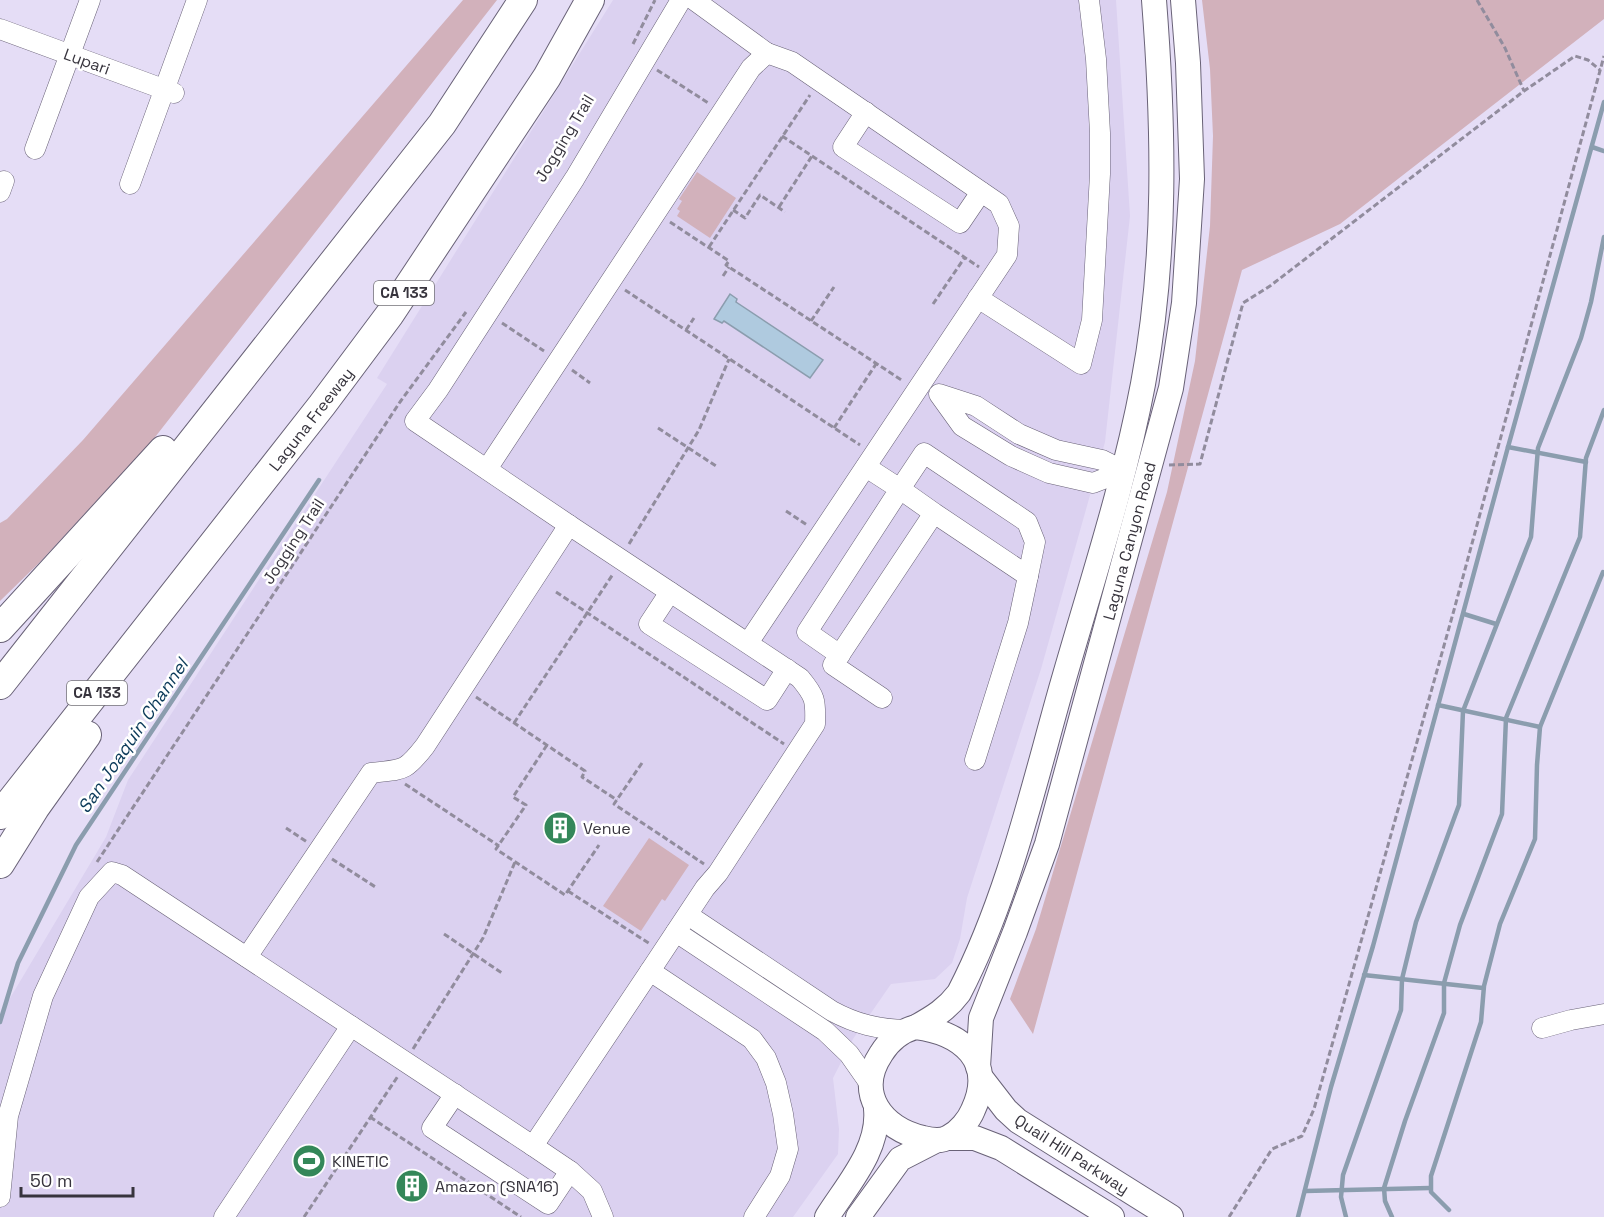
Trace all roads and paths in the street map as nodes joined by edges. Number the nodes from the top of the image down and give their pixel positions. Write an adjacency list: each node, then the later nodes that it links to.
1 (90, 0): 14 (street)
2 (197, 0): 19 (street)
3 (523, 0): 34 (highway)
4 (590, 0): 65 (highway, Laguna Freeway / CA 133)
5 (655, 0): 16 (path)
6 (681, 0): 16 (street)
7 (694, 0): 13 (street)
8 (1089, 0): 40 (street)
9 (1154, 0): 58 (main road, Laguna Canyon Road)
10 (1183, 0): 56 (main road, Laguna Canyon Road)
11 (1478, 0): 20 (path)
12 (0, 29): 14 (street, Lupari)
13 (766, 53): 18 (street); 21 (street)
14 (70, 55): 19 (street, Lupari); 24 (street)
15 (1604, 56): 17 (path)
16 (637, 57): 21 (path); 42 (street)
17 (1600, 70): 20 (path); 123 (path)
18 (819, 81): 22 (street); 23 (path)
19 (169, 91): 26 (street)
20 (1524, 91): 56 (path)
21 (723, 110): 31 (street)
22 (866, 112): 27 (street); 27 (street)
23 (782, 136): 25 (path); 29 (path)
24 (35, 149)
25 (813, 156): 28 (path); 33 (path)
26 (130, 184)
27 (981, 192): 37 (street)
28 (778, 207): 29 (path); 30 (path)
29 (733, 210): 32 (path)
30 (785, 212)
31 (656, 213): 32 (path); 38 (street)
32 (709, 247): 35 (path)
33 (964, 257): 37 (path); 41 (path)
34 (333, 261): 70 (highway); 74 (highway)
35 (729, 267): 36 (path); 44 (path)
36 (723, 276)
37 (993, 276): 40 (street)
38 (611, 281): 45 (path); 47 (street)
39 (834, 287): 44 (path)
40 (978, 298): 50 (street)
41 (933, 304)
42 (479, 309): 47 (path); 57 (street); 88 (path, Jogging Trail)
43 (694, 318): 45 (path)
44 (811, 321): 48 (path)
45 (686, 330): 46 (path)
46 (729, 359): 52 (path); 53 (path)
47 (559, 361): 49 (path); 57 (street)
48 (876, 364): 50 (path); 52 (path)
49 (590, 383)
50 (919, 386): 54 (street); 58 (street)
51 (658, 428): 53 (path)
52 (834, 428): 54 (path)
53 (687, 447): 55 (path); 64 (path)
54 (870, 460): 59 (street); 63 (street)
55 (716, 466)
56 (1149, 466): 58 (main road); 105 (main road, Laguna Canyon Road)
57 (487, 469): 62 (street)
58 (1124, 471): 102 (main road, Laguna Canyon Road)
59 (900, 489): 61 (street); 66 (street); 72 (street)
60 (786, 511): 63 (path)
61 (934, 513): 66 (street); 72 (street)
62 (569, 525): 64 (street); 75 (street)
63 (821, 534): 71 (street)
64 (621, 559): 68 (street); 69 (path)
65 (193, 570): 84 (highway, Laguna Freeway / CA 133); 89 (highway)
66 (1028, 576): 80 (street)
67 (556, 592): 69 (path)
68 (670, 592): 71 (street); 73 (street)
69 (587, 613): 77 (path); 79 (path)
70 (0, 628)
71 (748, 643): 73 (street)
72 (840, 655): 76 (street)
73 (787, 669): 79 (street)
74 (0, 685)
75 (462, 688): 77 (path); 82 (street)
76 (882, 698)
77 (514, 723): 78 (path)
78 (547, 745): 83 (path); 86 (path)
79 (797, 752): 90 (street)
80 (975, 760)
81 (642, 763): 83 (path)
82 (386, 771): 86 (path); 97 (street)
83 (616, 800): 90 (path)
84 (0, 815)
85 (599, 845): 91 (path)
86 (499, 846): 87 (path)
87 (515, 862): 91 (path); 95 (path)
88 (96, 863)
89 (0, 864)
90 (718, 873): 92 (street)
91 (568, 891): 96 (path)
92 (688, 915): 93 (street); 102 (street)
93 (676, 933): 96 (street); 106 (street)
94 (444, 934): 95 (path)
95 (473, 953): 99 (path); 104 (path)
96 (663, 953): 98 (street)
97 (247, 957): 101 (street); 113 (street)
98 (650, 971): 111 (street); 118 (street)
99 (502, 973)
100 (1604, 1014): 103 (street)
101 (351, 1026): 104 (street); 114 (street)
102 (910, 1028): 105 (main road); 106 (main road)
103 (1542, 1028)
104 (406, 1063): 107 (street); 109 (path)
105 (980, 1073): 110 (main road); 122 (main road, Quail Hill Parkway)
106 (870, 1084): 108 (main road)
107 (455, 1094): 111 (street); 112 (street)
108 (876, 1109): 110 (main road); 119 (main road)
109 (370, 1117): 115 (path); 116 (path)
110 (942, 1139): 120 (main road); 121 (main road, Quail Hill Parkway)
111 (533, 1146): 112 (street)
112 (570, 1172): 117 (street)
113 (0, 1197)
114 (224, 1217)
115 (304, 1217)
116 (520, 1217)
117 (603, 1217)
118 (754, 1217)
119 (827, 1217)
120 (858, 1217)
121 (1112, 1217)
122 (1172, 1217)
123 (1229, 1217)

